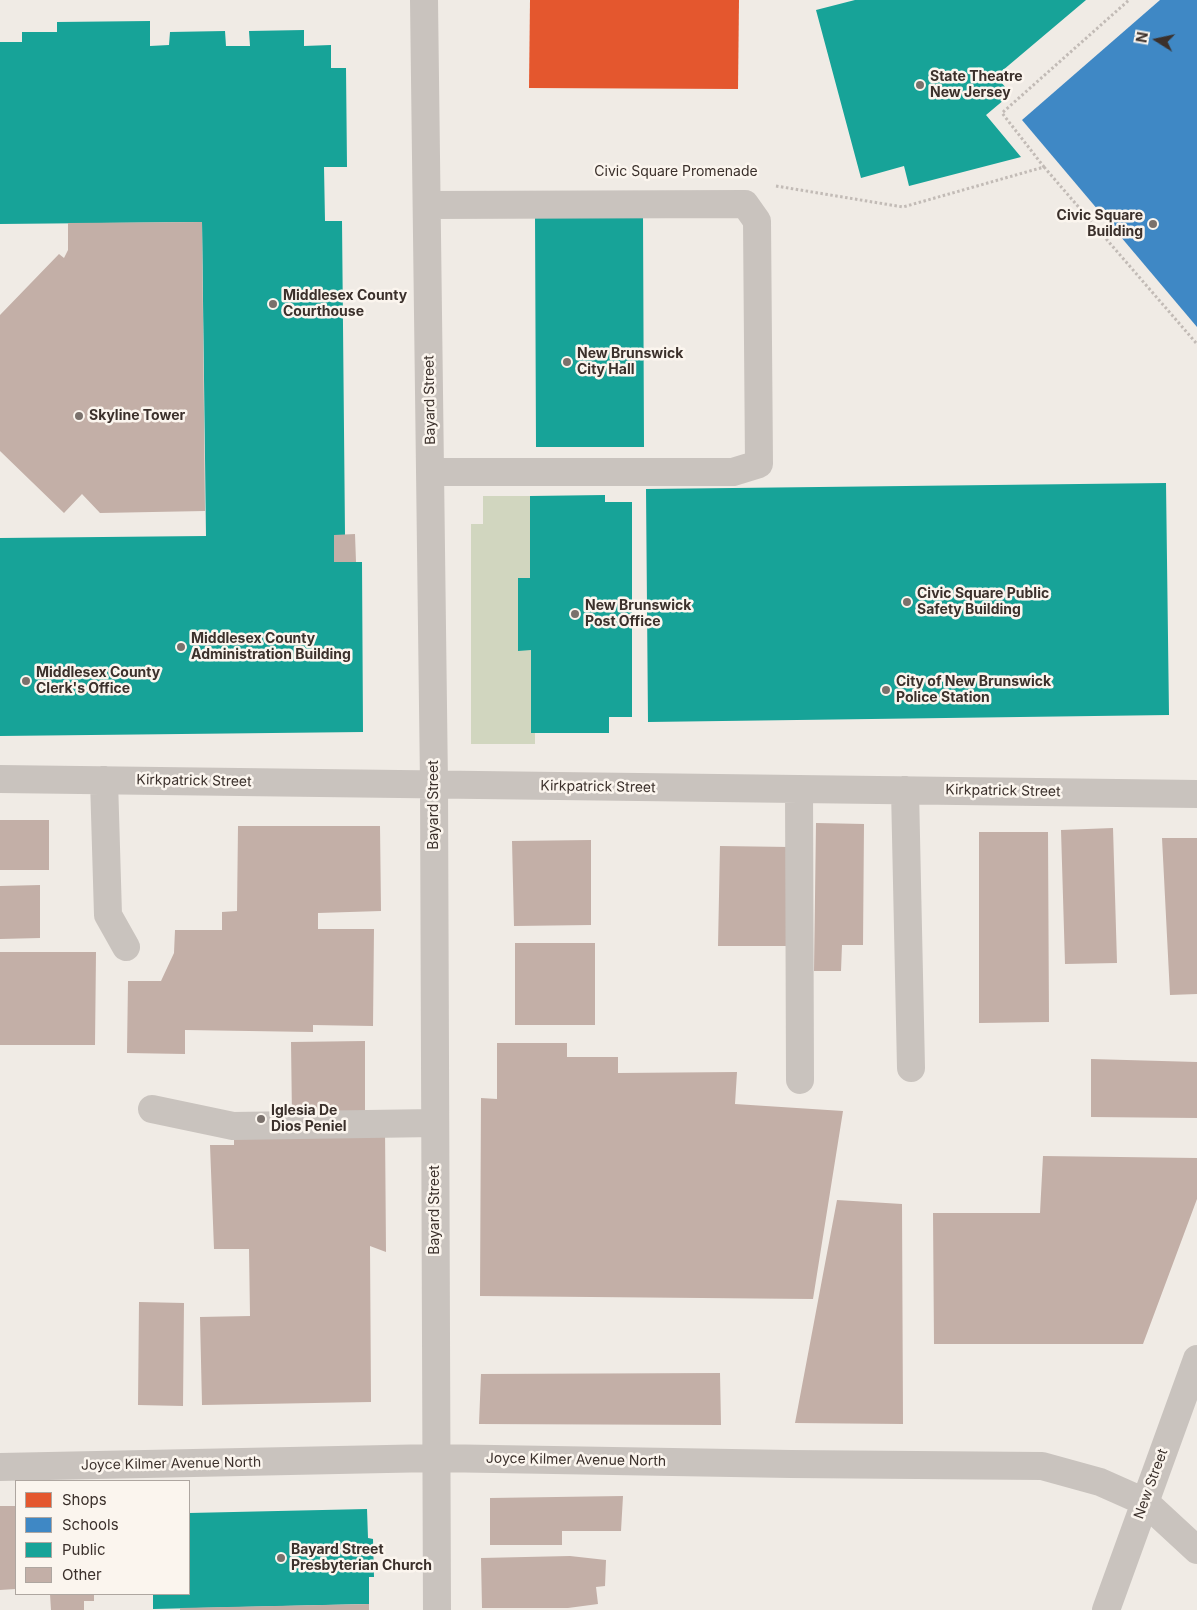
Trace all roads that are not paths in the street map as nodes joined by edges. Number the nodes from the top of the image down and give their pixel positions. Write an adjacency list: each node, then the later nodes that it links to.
1 (424, 0): 2 (street, Bayard Street)
2 (428, 205): 3 (street, Bayard Street); 3 (street)
3 (431, 472): 6 (street, Bayard Street)
4 (0, 778): 5 (street, Kirkpatrick Street)
5 (104, 780): 6 (street, Kirkpatrick Street); 10 (street)
6 (434, 784): 7 (street, Kirkpatrick Street); 14 (street, Bayard Street)
7 (799, 789): 8 (street, Kirkpatrick Street); 12 (street)
8 (905, 790): 9 (street, Kirkpatrick Street); 11 (street)
9 (1197, 794)
10 (126, 946)
11 (911, 1068)
12 (800, 1080)
13 (152, 1109): 14 (street)
14 (435, 1122): 16 (street, Bayard Street)
15 (1197, 1359): 18 (street, New Street)
16 (436, 1458): 17 (street, Joyce Kilmer Avenue North); 18 (street, Joyce Kilmer Avenue North); 20 (street, Bayard Street)
17 (0, 1468)
18 (1145, 1502): 19 (street, Joyce Kilmer Avenue North); 21 (street, New Street)
19 (1197, 1550)
20 (437, 1610)
21 (1106, 1610)

